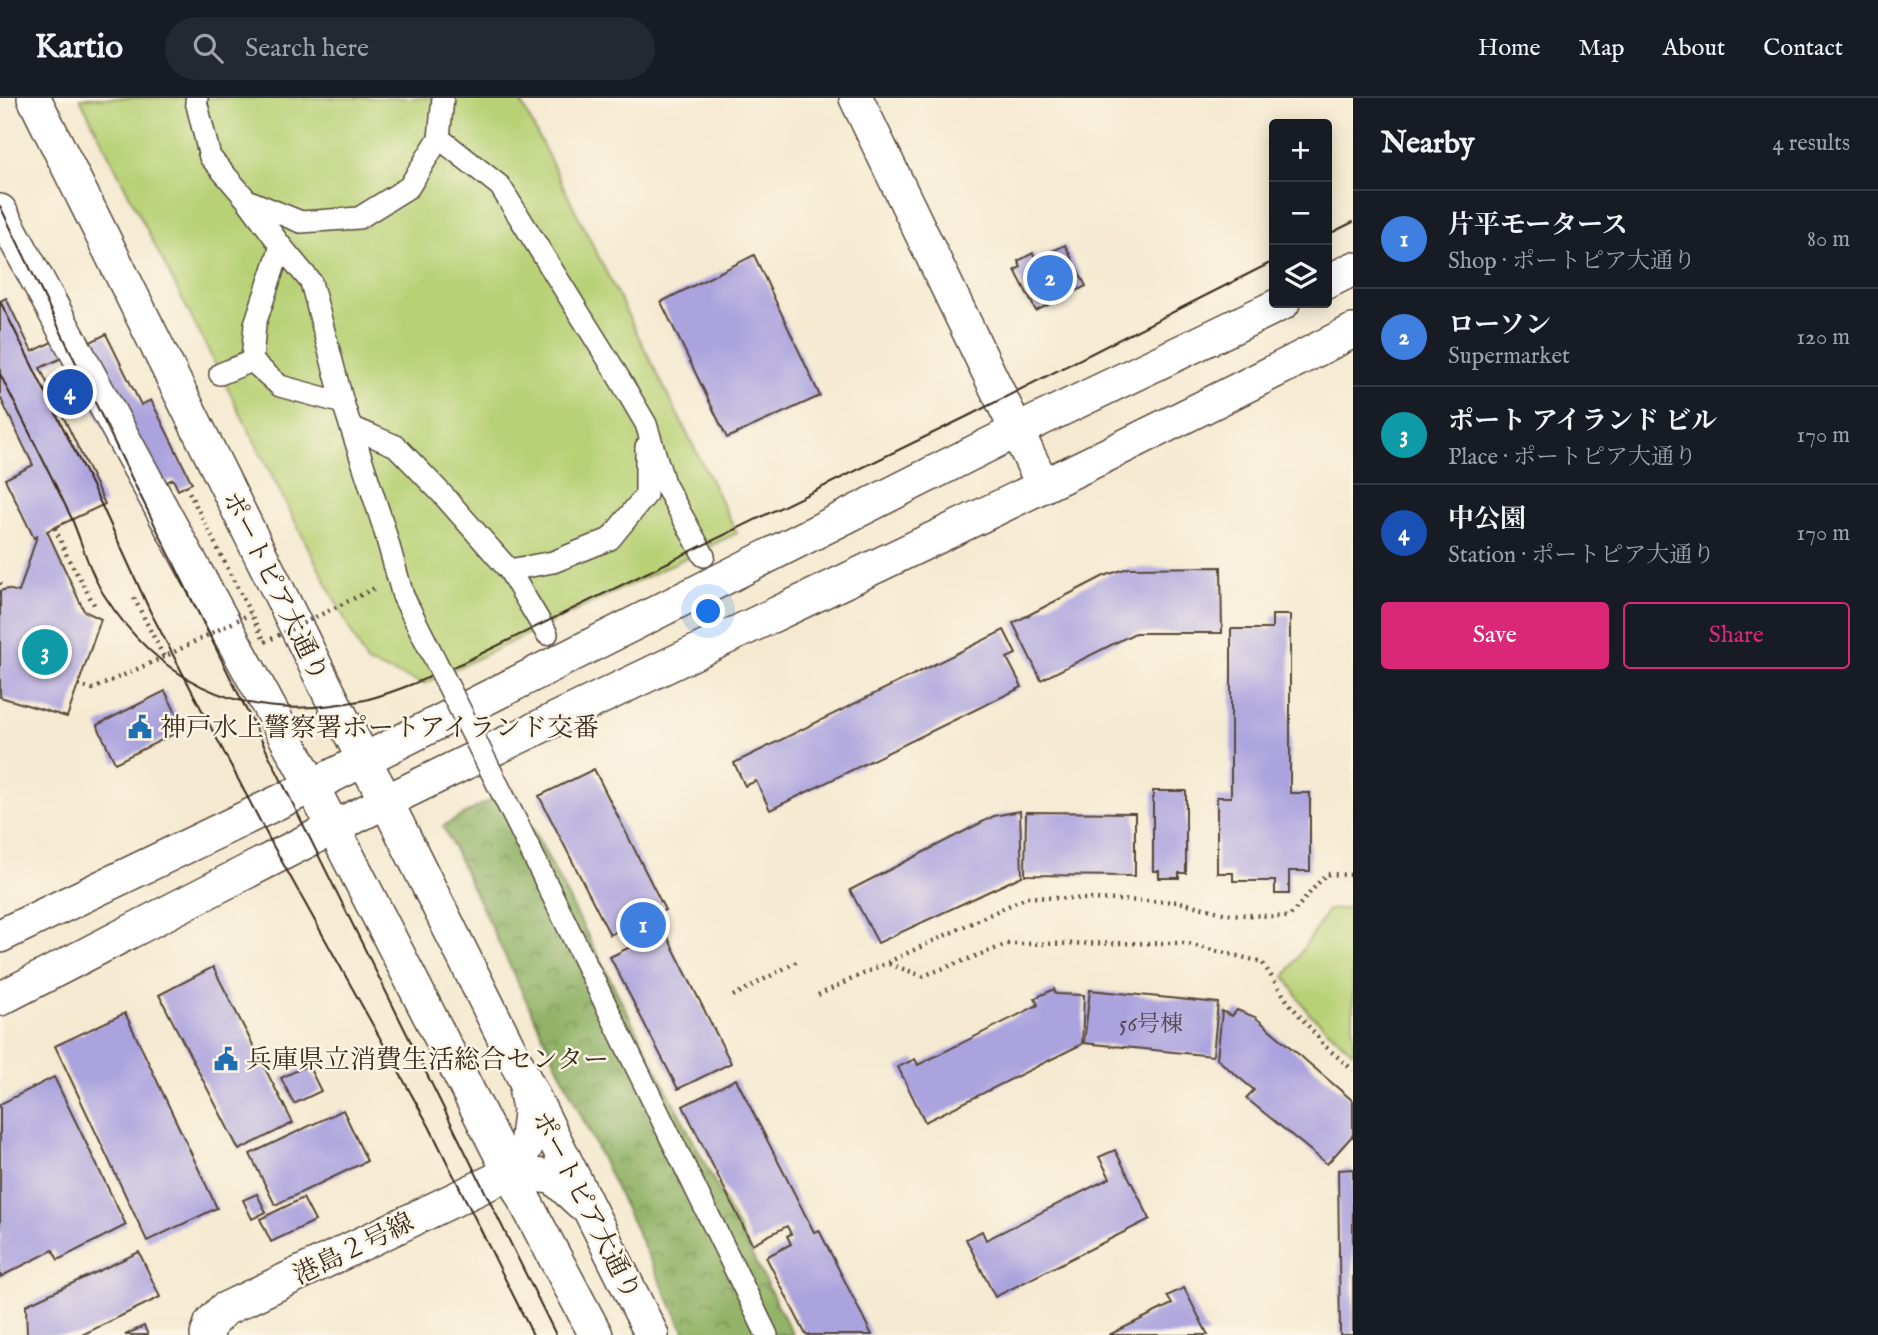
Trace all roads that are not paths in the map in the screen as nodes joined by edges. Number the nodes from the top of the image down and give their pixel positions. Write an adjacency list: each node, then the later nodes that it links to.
1 (34, 98): 23 (street, ポートピア大通り)
2 (443, 98): 5 (street)
3 (856, 98): 18 (street)
4 (196, 99): 6 (street)
5 (439, 138): 6 (street); 16 (street)
6 (247, 200): 8 (street)
7 (0, 211): 24 (street, ポートピア大通り)
8 (281, 246): 13 (street); 15 (street)
9 (1353, 269): 10 (street)
10 (1332, 280)
11 (1273, 308): 18 (street)
12 (1353, 331): 19 (street)
13 (252, 362): 14 (street); 15 (street)
14 (220, 374)
15 (343, 403): 17 (street)
16 (646, 424): 20 (street); 21 (street)
17 (351, 427): 21 (street); 35 (street, bridge)
18 (1016, 431): 19 (street); 23 (street)
19 (1043, 485): 25 (street)
20 (704, 556)
21 (509, 570): 22 (street)
22 (547, 634)
23 (363, 760): 24 (street); 25 (street, ポートピア大通り)
24 (312, 786): 26 (street, ポートピア大通り); 27 (street)
25 (386, 802): 26 (street); 29 (street, ポートピア大通り)
26 (334, 829): 28 (street); 30 (street, ポートピア大通り)
27 (0, 936)
28 (0, 999)
29 (521, 1074): 30 (street); 31 (street, ポートピア大通り)
30 (510, 1172): 31 (street); 32 (street, 港島２号線); 33 (street, ポートピア大通り)
31 (589, 1210): 34 (street, ポートピア大通り)
32 (207, 1335)
33 (596, 1335)
34 (652, 1335)
35 (767, 1335)

